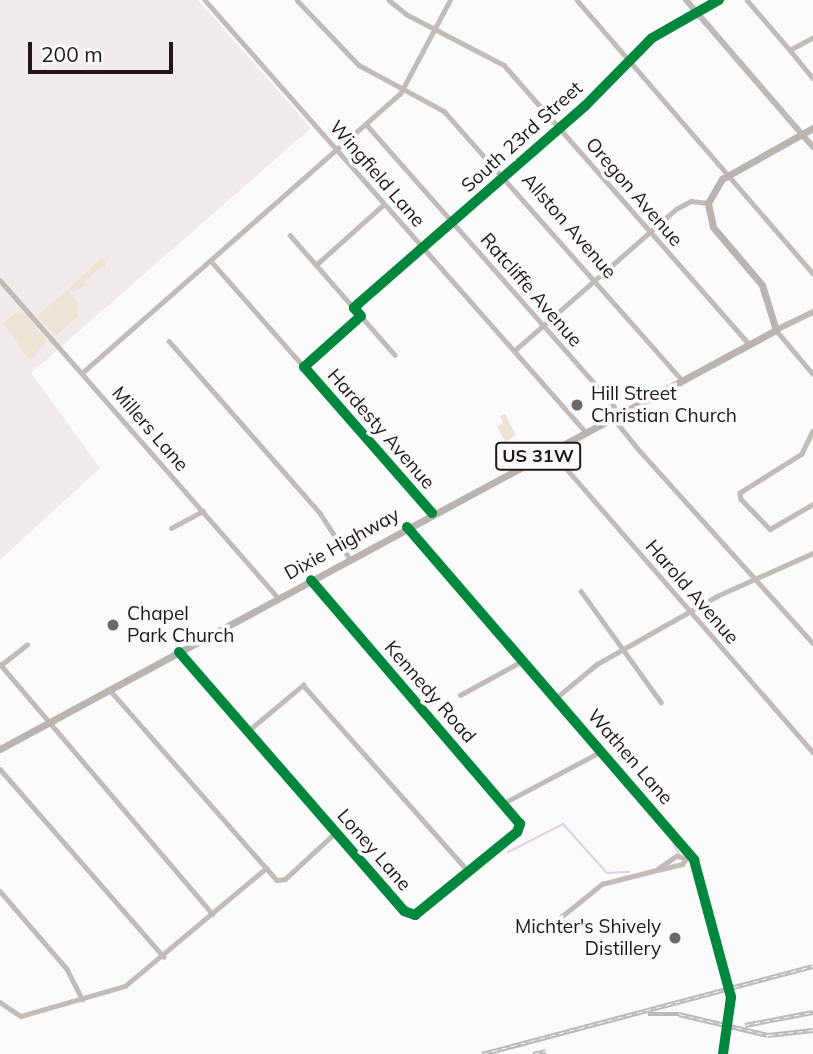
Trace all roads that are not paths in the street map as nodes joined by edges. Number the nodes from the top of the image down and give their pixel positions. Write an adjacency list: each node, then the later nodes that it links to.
1 (205, 0): 21 (street, Wingfield Lane)
2 (297, 0): 15 (street, Allston Avenue)
3 (389, 0): 10 (street, Oregon Avenue)
4 (450, 0): 10 (street)
5 (577, 0): 13 (street)
6 (685, 0): 9 (main road)
7 (719, 0): 9 (street, South 23rd Street)
8 (747, 0): 12 (street)
9 (696, 12): 13 (street, South 23rd Street); 19 (main road)
10 (433, 28): 15 (street); 17 (street, Oregon Avenue)
11 (813, 38): 12 (street)
12 (790, 50): 14 (street)
13 (630, 60): 17 (street, South 23rd Street); 22 (street)
14 (813, 78)
15 (403, 90): 16 (street); 23 (street, Allston Avenue)
16 (366, 124): 21 (street); 26 (street, Ratcliffe Avenue)
17 (560, 128): 23 (street, South 23rd Street); 27 (street, Oregon Avenue)
18 (813, 128): 19 (main road)
19 (801, 134): 20 (main road); 22 (main road)
20 (813, 147)
21 (337, 150): 25 (street, Wingfield Lane); 30 (street)
22 (729, 175): 24 (main road); 32 (street)
23 (503, 178): 26 (street, South 23rd Street); 34 (street, Allston Avenue)
24 (708, 203): 27 (street); 39 (main road)
25 (384, 204): 29 (street, Wingfield Lane); 31 (street)
26 (453, 222): 29 (street, South 23rd Street); 38 (street, Ratcliffe Avenue)
27 (651, 231): 34 (street); 41 (street, Oregon Avenue)
28 (290, 235): 31 (street)
29 (423, 247): 35 (street, South 23rd Street); 42 (street, Wingfield Lane)
30 (211, 261): 44 (street, Hardesty Avenue); 45 (street)
31 (316, 265): 35 (street)
32 (813, 273)
33 (0, 280): 45 (street, Millers Lane)
34 (594, 281): 38 (street); 47 (street, Allston Avenue)
35 (354, 308): 37 (street)
36 (813, 312): 39 (main road, Dixie Highway)
37 (361, 316): 43 (street); 44 (street)
38 (543, 326): 42 (street); 48 (street, Ratcliffe Avenue)
39 (776, 330): 41 (main road, Dixie Highway / US 31W); 46 (street)
40 (169, 341): 58 (street)
41 (748, 343): 47 (main road, Dixie Highway / US 31W)
42 (514, 351): 49 (street, Wingfield Lane)
43 (395, 355)
44 (304, 367): 54 (street, Hardesty Avenue)
45 (82, 373): 53 (street, Millers Lane)
46 (813, 374)
47 (680, 378): 48 (main road, Dixie Highway / US 31W)
48 (615, 414): 49 (main road, Dixie Highway / US 31W); 60 (street, Ratcliffe Avenue)
49 (584, 430): 51 (main road, Dixie Highway / US 31W)
50 (813, 431): 52 (street)
51 (550, 449): 54 (main road, Dixie Highway / US 31W); 63 (street, Harold Avenue)
52 (813, 504)
53 (203, 511): 56 (street); 62 (street, Millers Lane)
54 (432, 513): 55 (main road, Dixie Highway / US 31W)
55 (407, 527): 58 (main road, Dixie Highway / US 31W); 68 (street, Wathen Lane)
56 (171, 528)
57 (813, 553): 60 (street)
58 (350, 559): 59 (main road, Dixie Highway / US 31W)
59 (310, 580): 62 (main road, Dixie Highway / US 31W); 80 (street, Kennedy Road)
60 (754, 581): 63 (street); 64 (street, Ratcliffe Avenue)
61 (581, 591): 66 (street)
62 (278, 598): 67 (main road, Dixie Highway / US 31W)
63 (691, 612): 66 (street); 78 (street, Harold Avenue)
64 (813, 643)
65 (27, 645): 69 (street)
66 (622, 649): 72 (street); 73 (street)
67 (179, 652): 70 (main road, Dixie Highway / US 31W); 75 (street, Loney Lane)
68 (522, 661): 71 (street); 72 (street, Wathen Lane)
69 (0, 665): 74 (street)
70 (109, 690): 74 (main road, Dixie Highway / US 31W); 85 (street)
71 (460, 695)
72 (556, 698): 77 (street, Wathen Lane)
73 (661, 702)
74 (48, 722): 76 (main road, Dixie Highway / US 31W); 89 (street)
75 (248, 731): 82 (street, Loney Lane); 86 (street)
76 (0, 749)
77 (602, 751): 80 (street); 83 (street, Wathen Lane)
78 (813, 752)
79 (0, 769): 91 (street)
80 (504, 803): 81 (street, Kennedy Road)
81 (519, 829): 86 (street, Loney Lane)
82 (335, 832): 85 (street, Loney Lane); 86 (street, Loney Lane)
83 (690, 854): 84 (street); 94 (street, Wathen Lane)
84 (683, 858): 87 (street); 87 (street)
85 (266, 868): 89 (street)
86 (467, 870)
87 (657, 870): 90 (street)
88 (0, 891): 92 (street)
89 (213, 914): 91 (street)
90 (561, 917)
91 (164, 957): 92 (street)
92 (82, 999): 93 (street)
93 (0, 1002)
94 (723, 1054)

